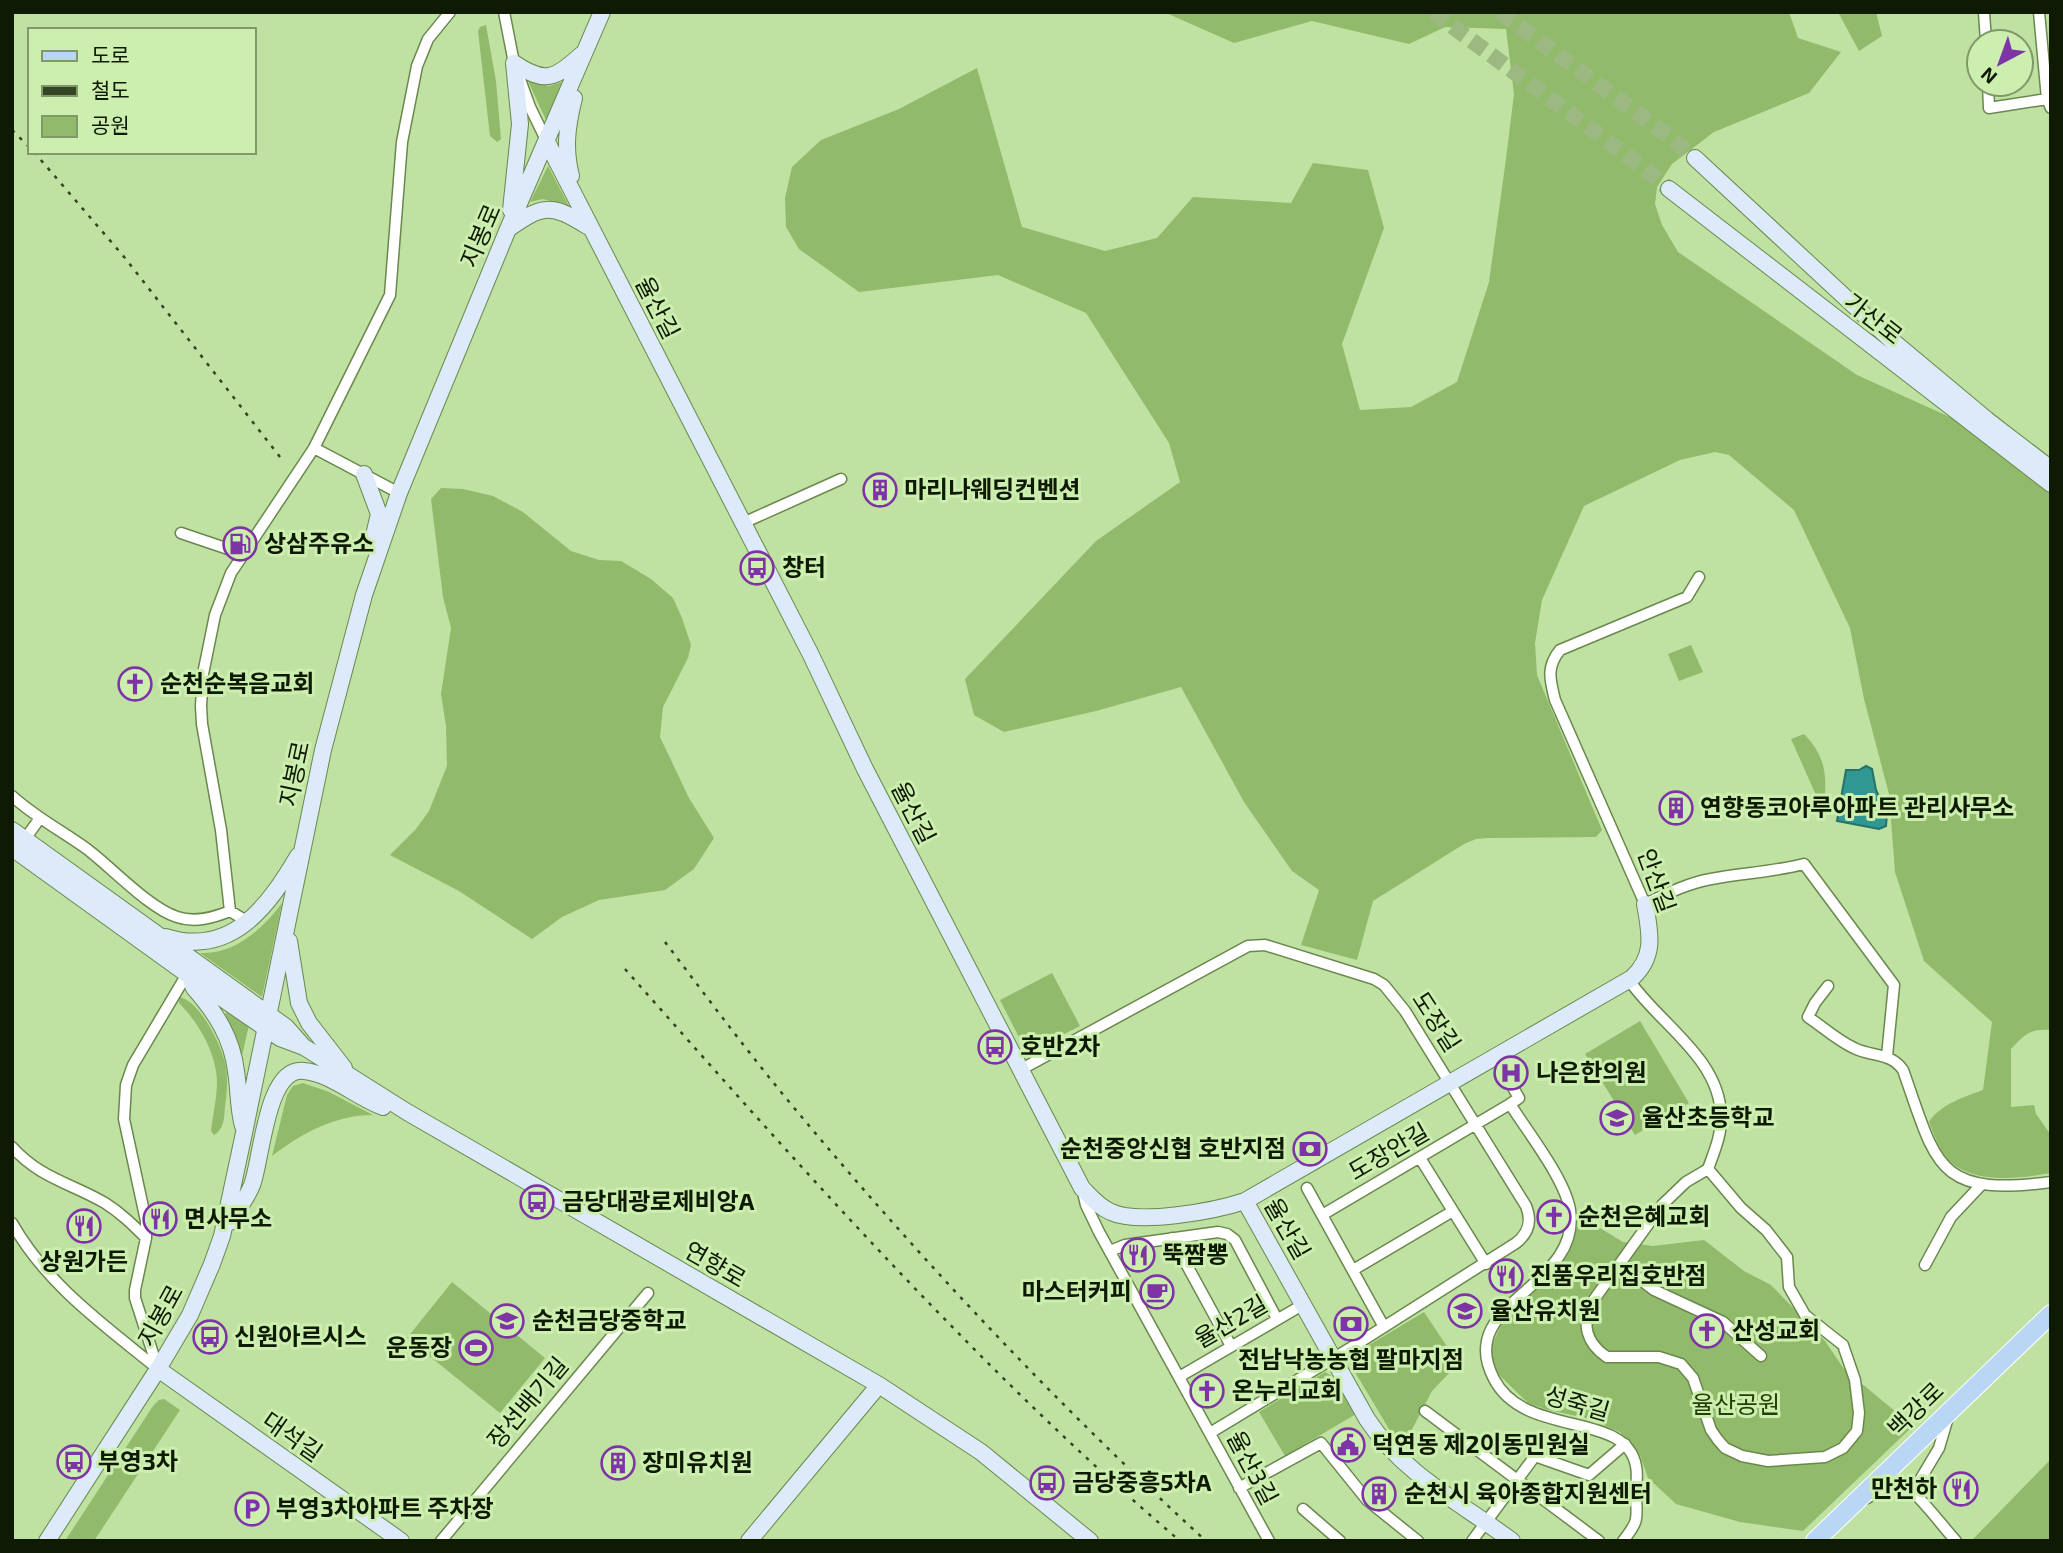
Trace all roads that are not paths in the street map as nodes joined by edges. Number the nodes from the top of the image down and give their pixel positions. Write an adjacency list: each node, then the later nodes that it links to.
1 (450, 12): 14 (street)
2 (505, 12): 6 (street)
3 (602, 12): 5 (main road, 지봉로)
4 (2039, 12): 8 (street)
5 (586, 50): 6 (main road); 9 (main road, 지봉로); 12 (main road)
6 (514, 63): 9 (street); 13 (main road)
7 (1989, 98): 8 (street)
8 (2049, 103)
9 (547, 142): 12 (main road, 율산길); 13 (main road, 지봉로)
10 (1695, 158): 15 (main road, 가산로)
11 (1668, 189): 18 (main road, 가산로)
12 (590, 227): 13 (main road); 20 (main road, 율산길)
13 (508, 229): 19 (main road, 지봉로)
14 (314, 448): 16 (street); 22 (street)
15 (2051, 469)
16 (363, 474): 19 (street); 24 (main road)
17 (841, 479): 20 (street)
18 (2051, 484)
19 (399, 493): 24 (main road, 지봉로)
20 (743, 523): 39 (main road, 율산길)
21 (181, 533): 22 (street)
22 (243, 554): 30 (street)
23 (1699, 577): 29 (street, 안산길)
24 (367, 585): 28 (main road, 지봉로)
25 (12, 796): 26 (street)
26 (40, 818): 27 (street); 30 (street)
27 (16, 839): 33 (main road); 34 (main road)
28 (304, 845): 31 (main road); 32 (main road, 지봉로)
29 (1644, 904): 35 (main road, 안산길); 38 (street)
30 (230, 911): 31 (street)
31 (248, 922): 33 (main road)
32 (288, 926): 37 (main road, 지봉로); 40 (main road)
33 (158, 935): 37 (main road)
34 (189, 975): 37 (main road); 46 (main road); 59 (street)
35 (1629, 980): 42 (main road, 안산길); 49 (street)
36 (1828, 986): 38 (street)
37 (266, 1021): 40 (main road, 연향로); 46 (main road, 지봉로)
38 (1886, 1056): 51 (street)
39 (1020, 1070): 42 (street, 도장길); 52 (main road, 율산길)
40 (353, 1078): 44 (main road, 연향로)
41 (1508, 1079): 43 (street)
42 (1450, 1083): 45 (street, 도장길); 54 (main road, 안산길)
43 (1510, 1104): 45 (street); 80 (street, 성죽길)
44 (407, 1112): 58 (main road); 76 (main road, 연향로)
45 (1477, 1125): 48 (street, 도장안길); 62 (street, 도장길)
46 (244, 1133): 58 (main road, 지봉로)
47 (12, 1147): 59 (street)
48 (1420, 1158): 55 (street); 56 (street, 도장안길)
49 (1708, 1169): 63 (street); 63 (street)
50 (2051, 1182): 51 (street)
51 (1982, 1184): 64 (street)
52 (1082, 1188): 54 (main road, 율산길); 61 (street, 율산3길)
53 (1307, 1188): 56 (street)
54 (1245, 1201): 67 (main road, 율산길)
55 (1453, 1211): 62 (street); 65 (street)
56 (1322, 1215): 65 (street)
57 (12, 1223): 74 (street)
58 (222, 1236): 74 (main road, 지봉로)
59 (146, 1238): 74 (street)
60 (1172, 1238): 61 (street); 69 (street); 71 (street)
61 (1110, 1251): 75 (street, 율산3길)
62 (1486, 1264): 70 (street, 도장길)
63 (1620, 1264): 72 (street)
64 (1925, 1265)
65 (1353, 1270): 70 (street)
66 (648, 1293): 91 (street, 장선배기길)
67 (1304, 1304): 69 (street, 율산2길); 73 (main road, 율산길)
68 (2051, 1314): 77 (main road, 백강로)
69 (1278, 1318): 71 (street, 율산2길)
70 (1384, 1327): 73 (street, 도장길)
71 (1231, 1346): 75 (street, 율산2길)
72 (1761, 1356)
73 (1334, 1358): 79 (street); 86 (main road, 율산길)
74 (158, 1369): 89 (main road, 지봉로); 90 (main road, 대석길)
75 (1179, 1377): 79 (street, 율산3길)
76 (878, 1385): 88 (main road); 92 (main road, 연향로)
77 (1950, 1410): 83 (street); 84 (main road, 백강로)
78 (1424, 1411): 81 (street)
79 (1210, 1433): 82 (street, 율산3길)
80 (1625, 1444): 81 (street); 100 (street, 성죽길)
81 (1518, 1478): 86 (street); 99 (street)
82 (1239, 1488): 87 (street); 93 (street, 율산3길)
83 (1914, 1490): 84 (street); 102 (street)
84 (1849, 1507): 101 (main road, 백강로)
85 (1303, 1508): 94 (street)
86 (1486, 1522): 97 (street); 98 (main road, 율산길)
87 (1402, 1530): 95 (street); 96 (street)
88 (756, 1539)
89 (47, 1541)
90 (401, 1541)
91 (441, 1541)
92 (1090, 1541)
93 (1269, 1541)
94 (1340, 1541)
95 (1393, 1541)
96 (1418, 1541)
97 (1472, 1541)
98 (1512, 1541)
99 (1599, 1541)
100 (1623, 1541)
101 (1815, 1541)
102 (1956, 1541)

